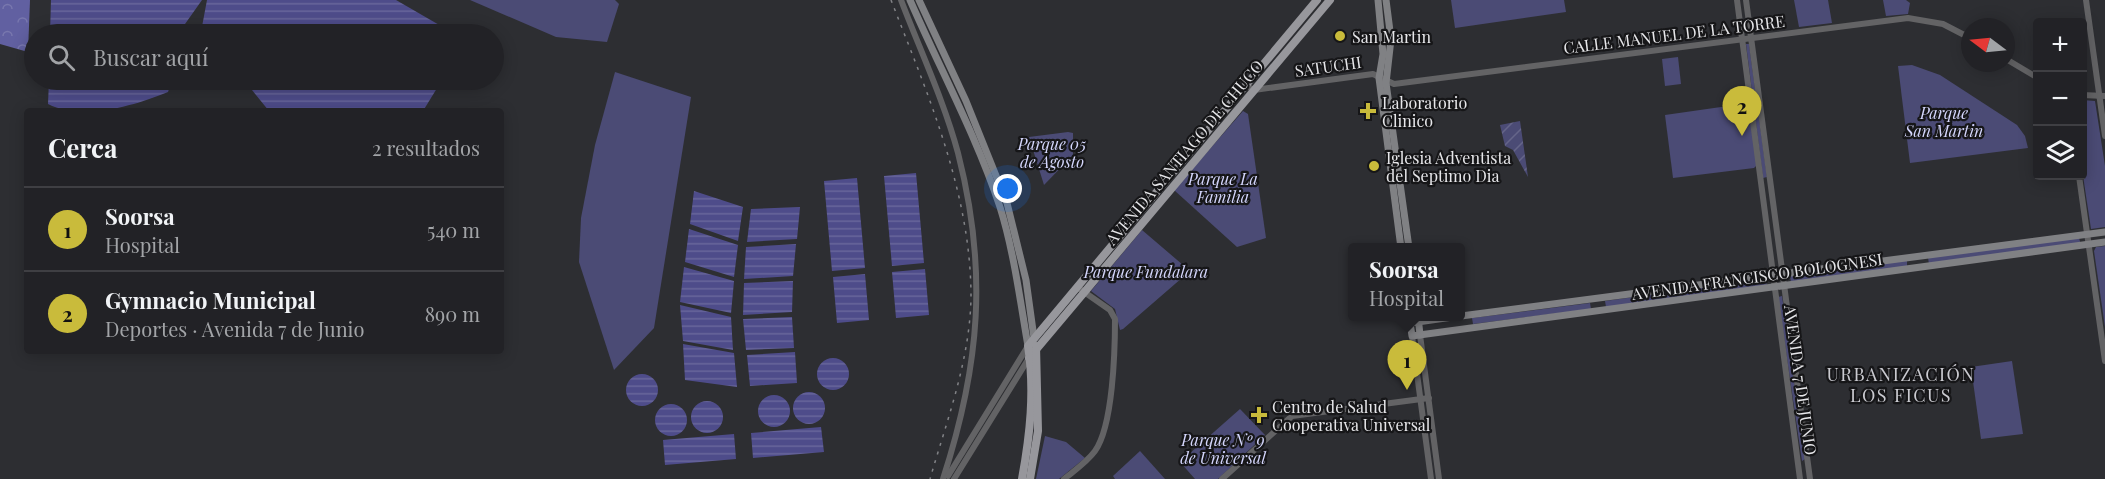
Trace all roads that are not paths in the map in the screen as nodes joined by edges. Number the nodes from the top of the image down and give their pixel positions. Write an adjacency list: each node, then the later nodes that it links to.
1 (901, 0): 44 (street)
2 (910, 0): 38 (main road)
3 (1317, 0): 17 (main road, AVENIDA SANTIAGO DE CHUCO)
4 (1330, 0): 18 (main road, AVENIDA SANTIAGO DE CHUCO)
5 (1378, 0): 16 (main road)
6 (1386, 0): 16 (main road)
7 (1737, 0): 13 (street, AVENIDA 7 DE JUNIO)
8 (1746, 0): 12 (street, AVENIDA 7 DE JUNIO)
9 (2086, 0): 20 (street)
10 (923, 2): 37 (main road)
11 (1961, 33): 12 (street, CALLE MANUEL DE LA TORRE)
12 (1751, 37): 13 (street, CALLE MANUEL DE LA TORRE); 29 (street, AVENIDA 7 DE JUNIO)
13 (1742, 38): 16 (street, CALLE MANUEL DE LA TORRE); 29 (street, AVENIDA 7 DE JUNIO)
14 (2015, 65): 15 (street)
15 (2033, 76)
16 (1383, 80): 18 (street, SATUCHI); 26 (main road); 27 (main road)
17 (1245, 85): 18 (street); 31 (main road, AVENIDA SANTIAGO DE CHUCO)
18 (1254, 90): 31 (main road, AVENIDA SANTIAGO DE CHUCO)
19 (2087, 95): 20 (street)
20 (2102, 96): 21 (street)
21 (2105, 136)
22 (2080, 180): 24 (street)
23 (2105, 232): 24 (main road, AVENIDA FRANCISCO BOLOGNESI)
24 (2087, 234): 28 (street); 29 (main road, AVENIDA FRANCISCO BOLOGNESI)
25 (2105, 242): 28 (main road, AVENIDA FRANCISCO BOLOGNESI)
26 (1400, 243)
27 (1408, 243)
28 (2088, 246): 30 (main road, AVENIDA FRANCISCO BOLOGNESI); 41 (street)
29 (1778, 275): 30 (street, AVENIDA 7 DE JUNIO); 32 (main road, AVENIDA FRANCISCO BOLOGNESI)
30 (1779, 287): 35 (main road, AVENIDA FRANCISCO BOLOGNESI); 52 (street, AVENIDA 7 DE JUNIO); 53 (street, AVENIDA 7 DE JUNIO)
31 (1081, 289): 37 (main road, AVENIDA SANTIAGO DE CHUCO); 39 (main road, AVENIDA SANTIAGO DE CHUCO); 48 (street)
32 (1465, 315)
33 (1410, 321): 36 (main road)
34 (1418, 321): 35 (main road)
35 (1420, 335): 36 (main road, AVENIDA FRANCISCO BOLOGNESI); 42 (street)
36 (1412, 336): 43 (street)
37 (1034, 338): 38 (main road, AVENIDA SANTIAGO DE CHUCO); 39 (main road)
38 (1028, 346): 40 (main road); 44 (street)
39 (1036, 348): 40 (main road, AVENIDA SANTIAGO DE CHUCO); 47 (main road)
40 (1029, 358): 45 (street); 46 (main road)
41 (2105, 361)
42 (1429, 398): 43 (street); 51 (street)
43 (1420, 400): 49 (street); 50 (street)
44 (945, 479)
45 (954, 479)
46 (1022, 479)
47 (1030, 479)
48 (1064, 479)
49 (1222, 479)
50 (1431, 479)
51 (1439, 479)
52 (1800, 479)
53 (1810, 479)

